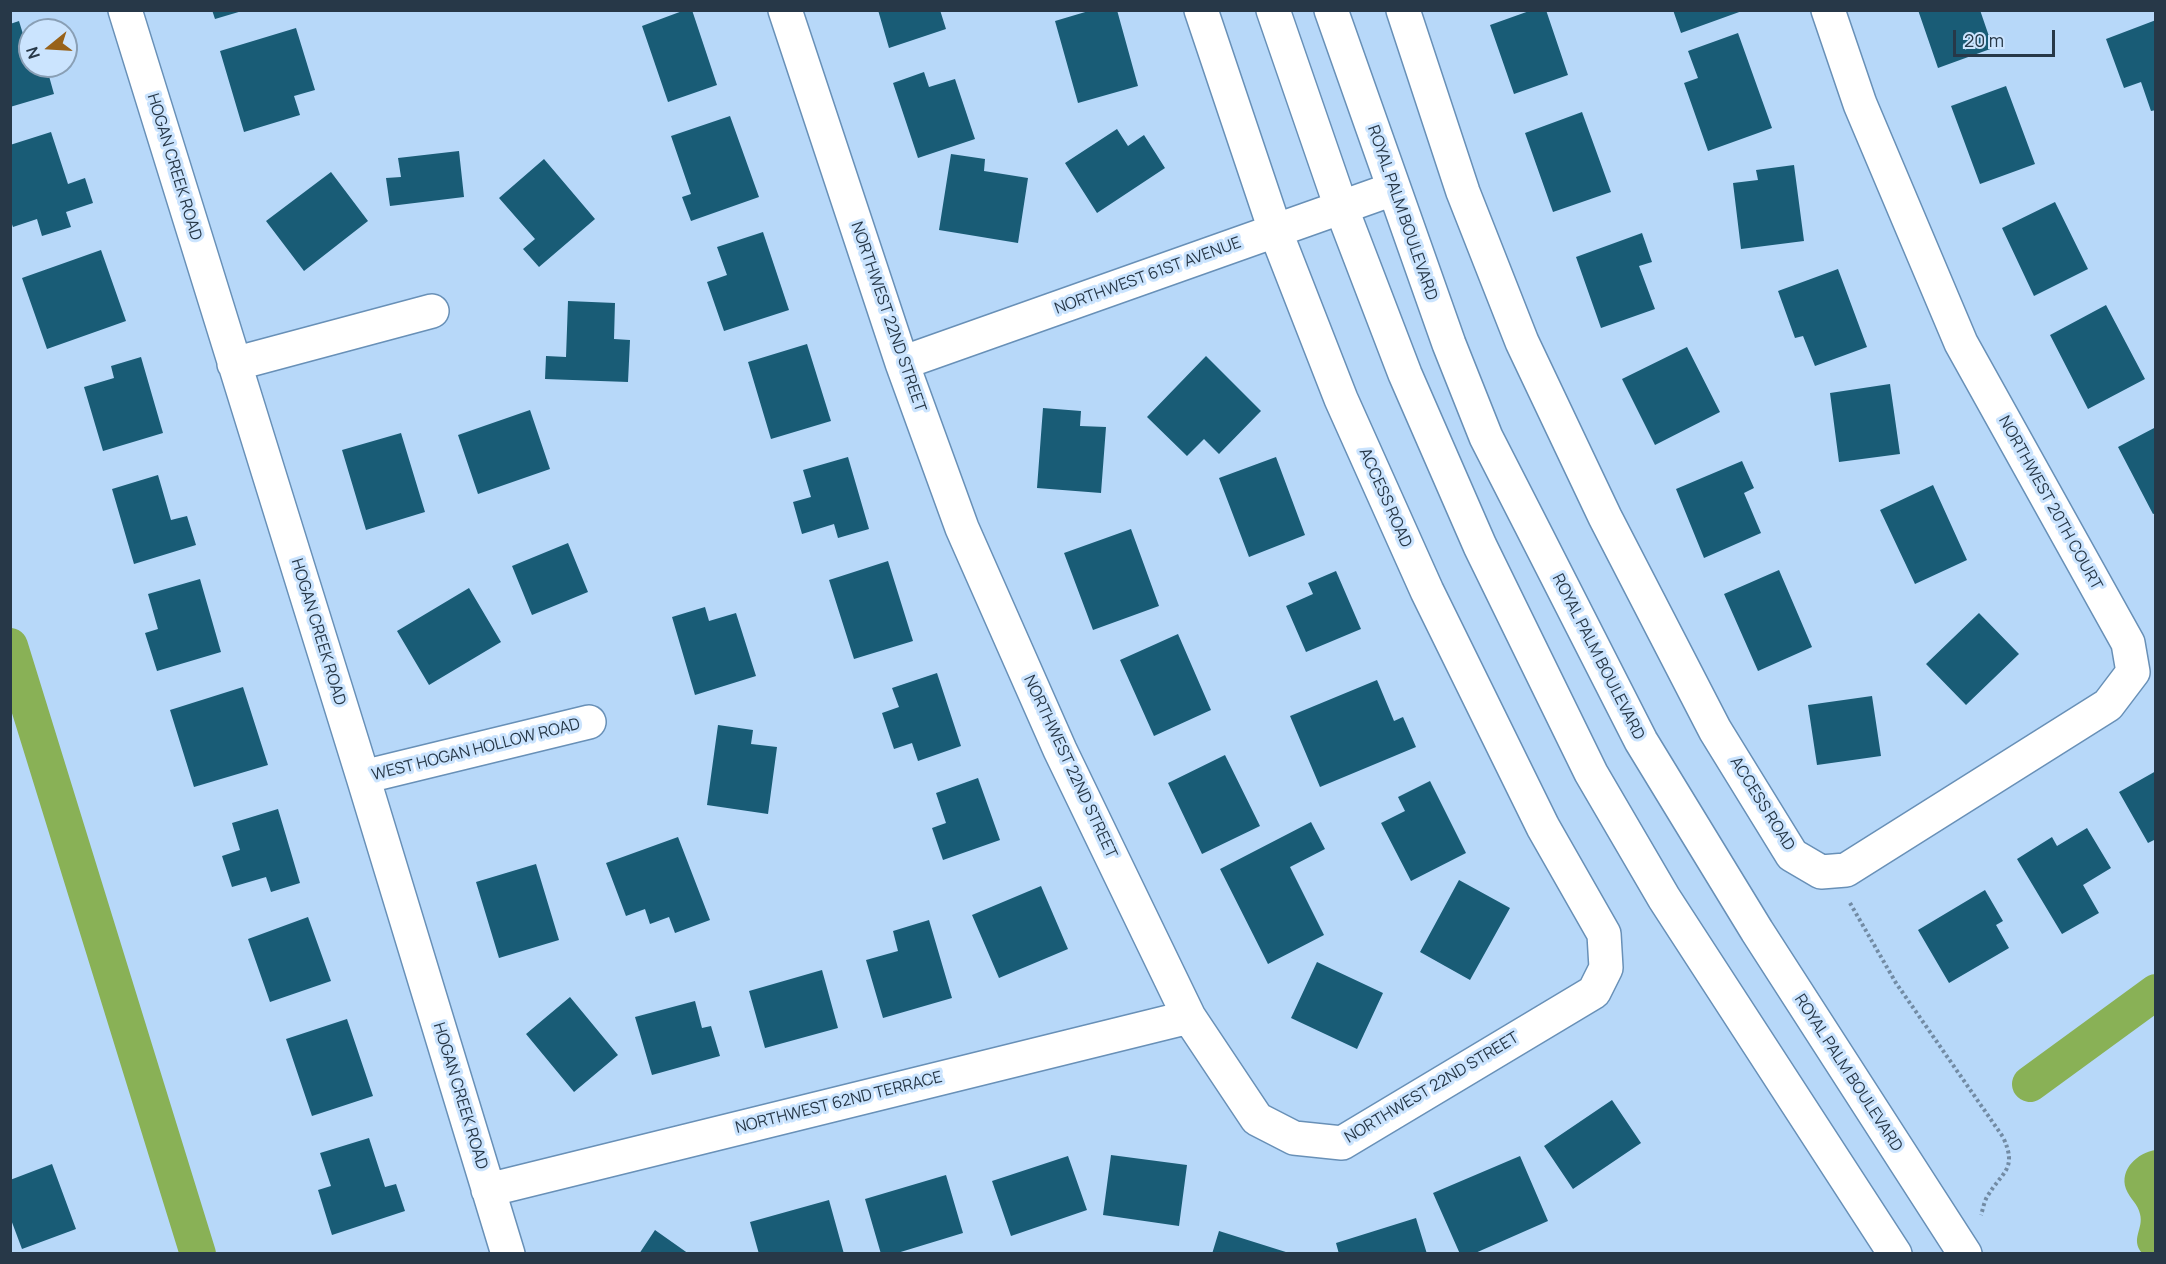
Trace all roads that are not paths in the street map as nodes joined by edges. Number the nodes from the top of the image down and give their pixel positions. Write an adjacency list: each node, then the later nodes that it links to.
1 (125, 10): 13 (street, HOGAN CREEK ROAD)
2 (785, 10): 12 (street, NORTHWEST 22ND STREET)
3 (1201, 10): 10 (street, ACCESS ROAD)
4 (1273, 10): 9 (street)
5 (1332, 10): 8 (street, ROYAL PALM BOULEVARD)
6 (1403, 10): 16 (street, ACCESS ROAD)
7 (1828, 10): 16 (street, NORTHWEST 20TH COURT)
8 (1393, 189): 9 (street, NORTHWEST 61ST AVENUE); 22 (street, ROYAL PALM BOULEVARD)
9 (1341, 207): 10 (street, NORTHWEST 61ST AVENUE); 21 (street)
10 (1275, 230): 12 (street, NORTHWEST 61ST AVENUE); 17 (street, ACCESS ROAD)
11 (432, 311): 13 (street)
12 (902, 363): 18 (street, NORTHWEST 22ND STREET)
13 (234, 364): 15 (street, HOGAN CREEK ROAD)
14 (589, 722): 15 (street, WEST HOGAN HOLLOW ROAD)
15 (363, 777): 19 (street, HOGAN CREEK ROAD)
16 (1841, 871)
17 (1606, 968): 18 (street, NORTHWEST 22ND STREET)
18 (1190, 1017): 19 (street, NORTHWEST 62ND TERRACE)
19 (488, 1190): 20 (street, HOGAN CREEK ROAD)
20 (508, 1254)
21 (1895, 1254)
22 (1965, 1254)

